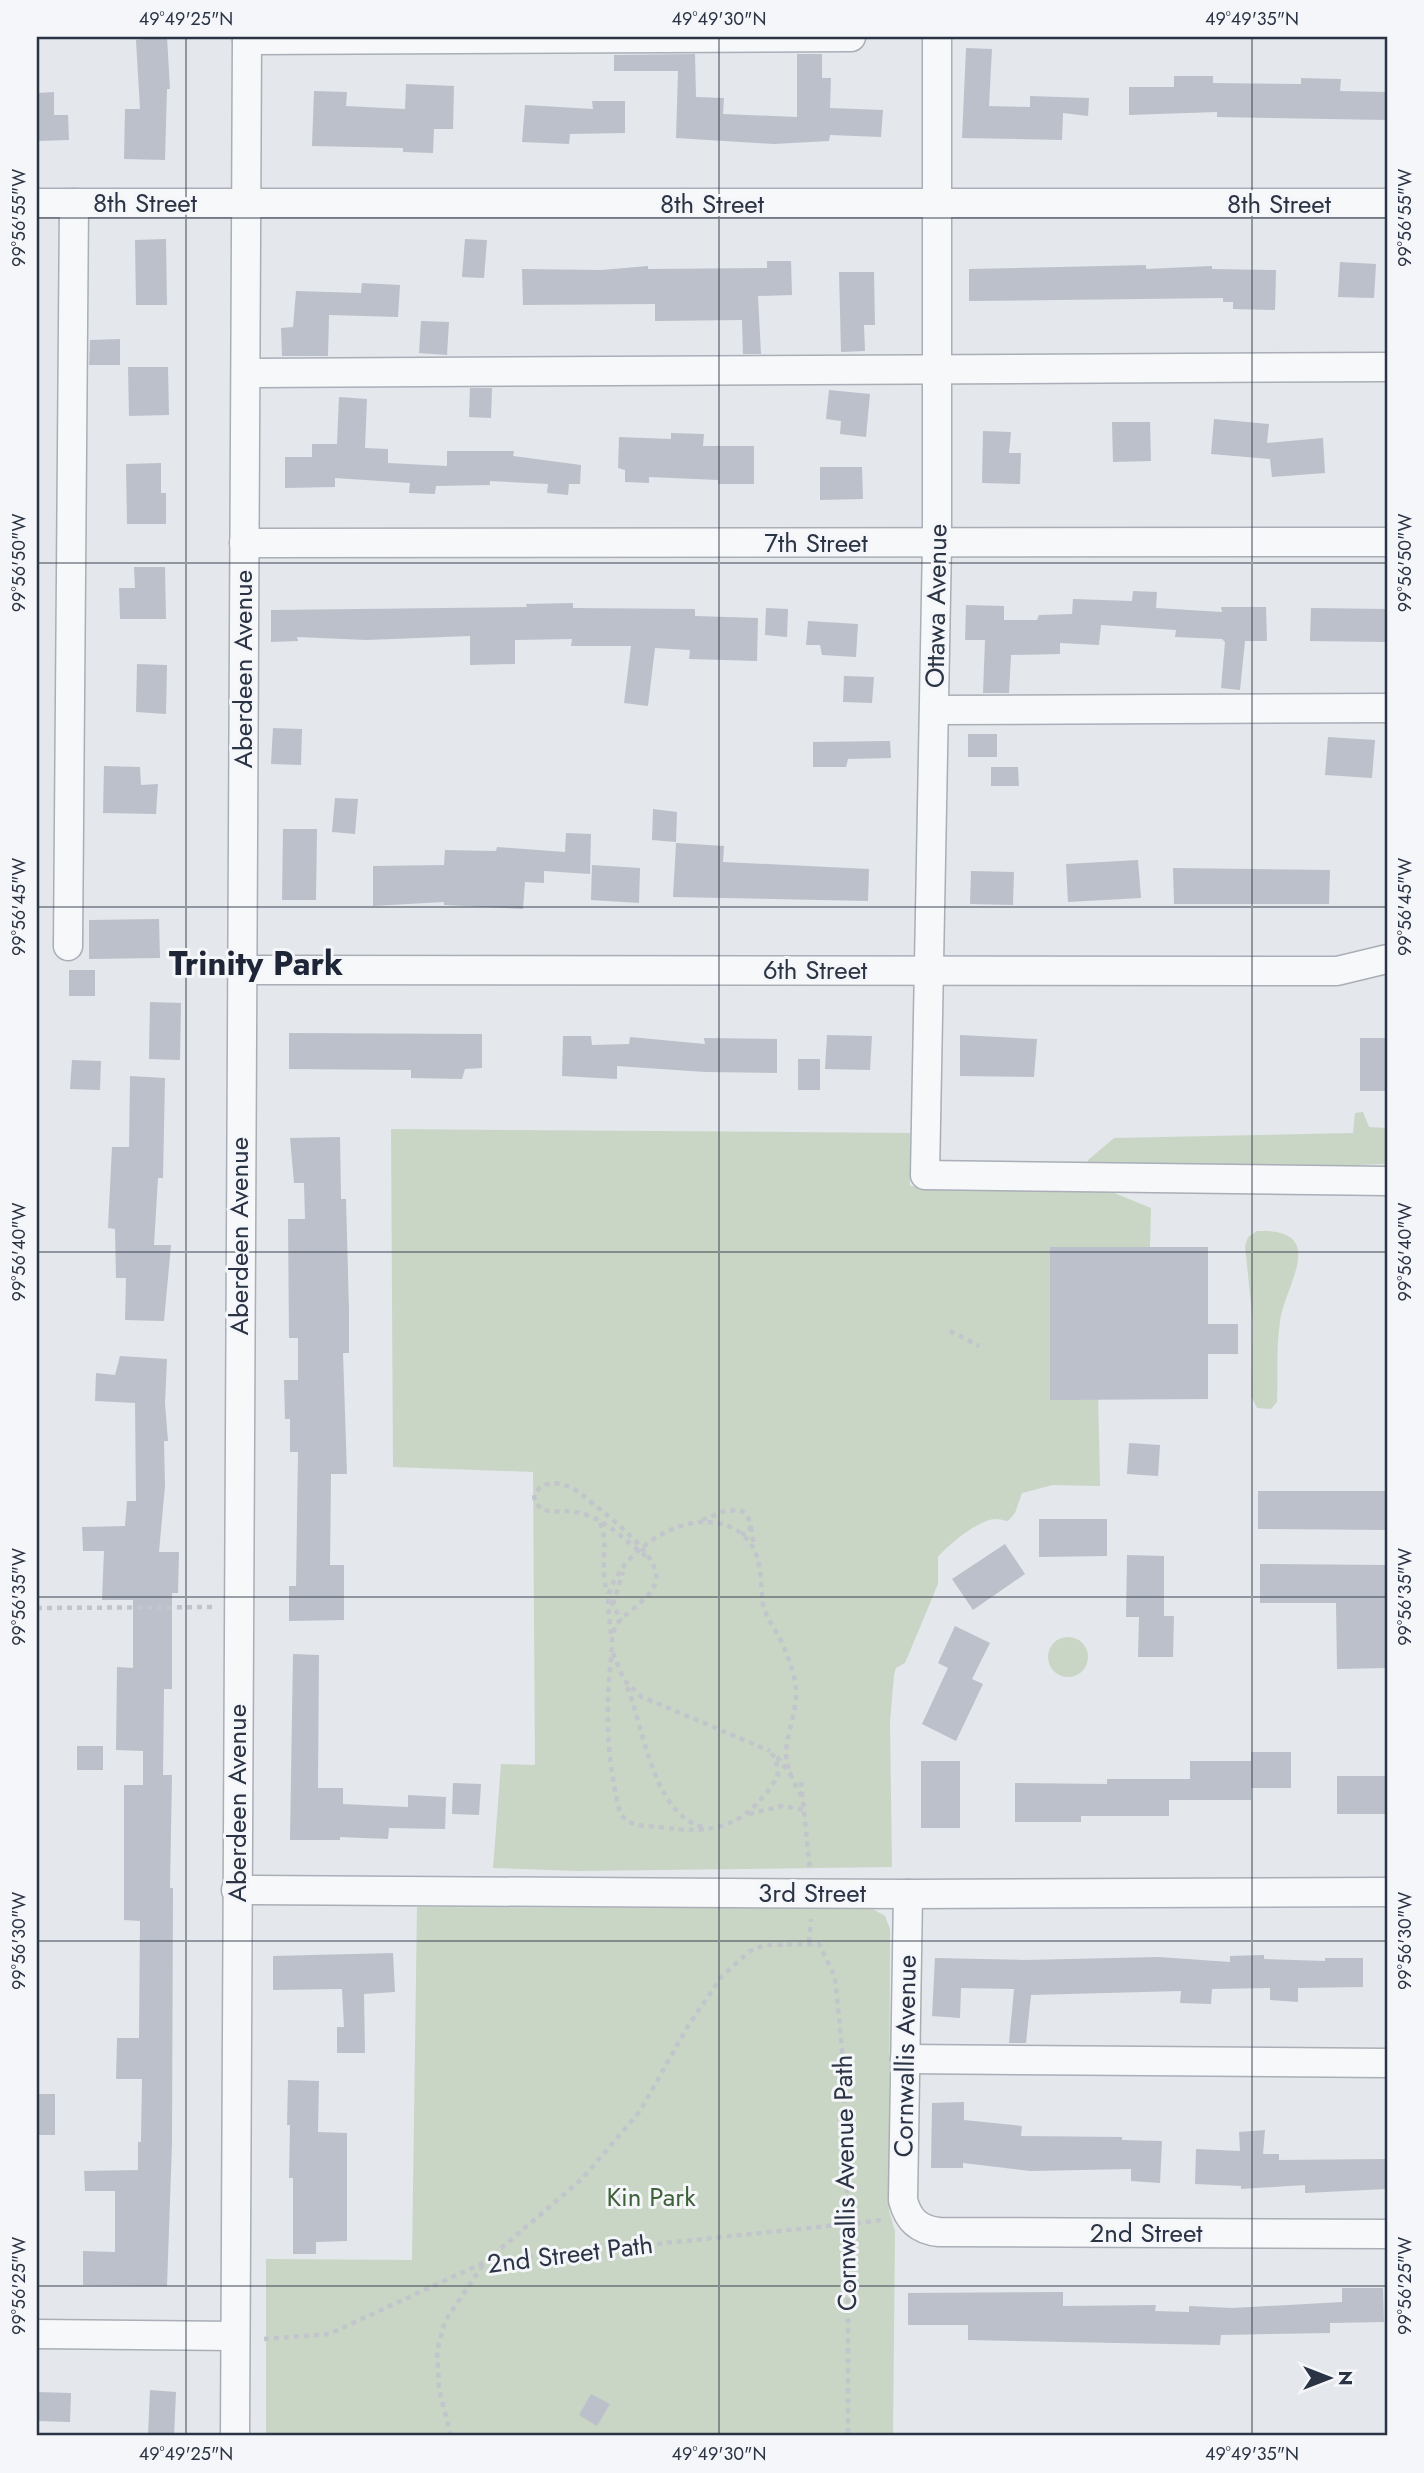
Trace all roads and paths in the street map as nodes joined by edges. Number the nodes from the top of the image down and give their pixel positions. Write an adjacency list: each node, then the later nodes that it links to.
1 (851, 37): 3 (street)
2 (937, 37): 8 (street, Ottawa Avenue)
3 (247, 39): 7 (street, Aberdeen Avenue)
4 (37, 203): 6 (street, 8th Street)
5 (1387, 203): 8 (street, 8th Street)
6 (74, 204): 7 (street, 8th Street); 17 (street)
7 (248, 204): 8 (street, 8th Street); 11 (street, Aberdeen Avenue)
8 (937, 204): 10 (street, Ottawa Avenue)
9 (1387, 367): 10 (street)
10 (937, 371): 11 (street); 14 (street, Ottawa Avenue)
11 (246, 373): 13 (street, Aberdeen Avenue)
12 (1387, 542): 14 (street, 7th Street)
13 (244, 543): 14 (street, 7th Street); 19 (street, Aberdeen Avenue)
14 (937, 543): 16 (street, Ottawa Avenue)
15 (1387, 708): 16 (street)
16 (934, 710): 20 (street, Ottawa Avenue)
17 (68, 946)
18 (1387, 958): 20 (street, 6th Street)
19 (241, 970): 20 (street, 6th Street); 48 (street, Aberdeen Avenue)
20 (930, 971): 21 (street, Ottawa Avenue)
21 (1387, 1181)
22 (950, 1331): 23 (path)
23 (979, 1346)
24 (603, 1511): 25 (path); 25 (path); 29 (path)
25 (598, 1521): 29 (path); 32 (path)
26 (696, 1522): 27 (path); 28 (path); 29 (path)
27 (751, 1526): 28 (path); 30 (path)
28 (740, 1534): 30 (path)
29 (638, 1548): 31 (path); 37 (path)
30 (755, 1552): 41 (path)
31 (628, 1562): 32 (path); 33 (path)
32 (608, 1595): 33 (path); 36 (path)
33 (612, 1604): 36 (path); 37 (path)
34 (218, 1607): 35 (path)
35 (37, 1608)
36 (610, 1619): 38 (path)
37 (621, 1620): 38 (path)
38 (612, 1646): 39 (path); 46 (path)
39 (624, 1679): 40 (path); 46 (path)
40 (769, 1751): 41 (path); 45 (path)
41 (791, 1775): 43 (path)
42 (801, 1782): 43 (path)
43 (803, 1799): 44 (path)
44 (804, 1810): 45 (path); 47 (path)
45 (745, 1815): 46 (path)
46 (720, 1828)
47 (811, 1878)
48 (236, 1890): 50 (street, 3rd Street); 60 (street, Aberdeen Avenue)
49 (1387, 1892): 50 (street, 3rd Street)
50 (908, 1894): 53 (street, Cornwallis Avenue)
51 (812, 1907): 52 (path)
52 (809, 1942): 56 (path, Cornwallis Avenue Path); 58 (path)
53 (905, 2059): 54 (street); 55 (street, Cornwallis Avenue)
54 (1387, 2063)
55 (901, 2218): 56 (path, 2nd Street Path); 57 (street, 2nd Street)
56 (848, 2223): 58 (path, 2nd Street Path); 64 (path, Cornwallis Avenue Path)
57 (1387, 2234)
58 (485, 2262): 61 (path, 2nd Street Path); 63 (path)
59 (37, 2334): 60 (street)
60 (235, 2336): 62 (street, Aberdeen Avenue)
61 (264, 2339)
62 (235, 2436)
63 (451, 2436)
64 (848, 2436)

